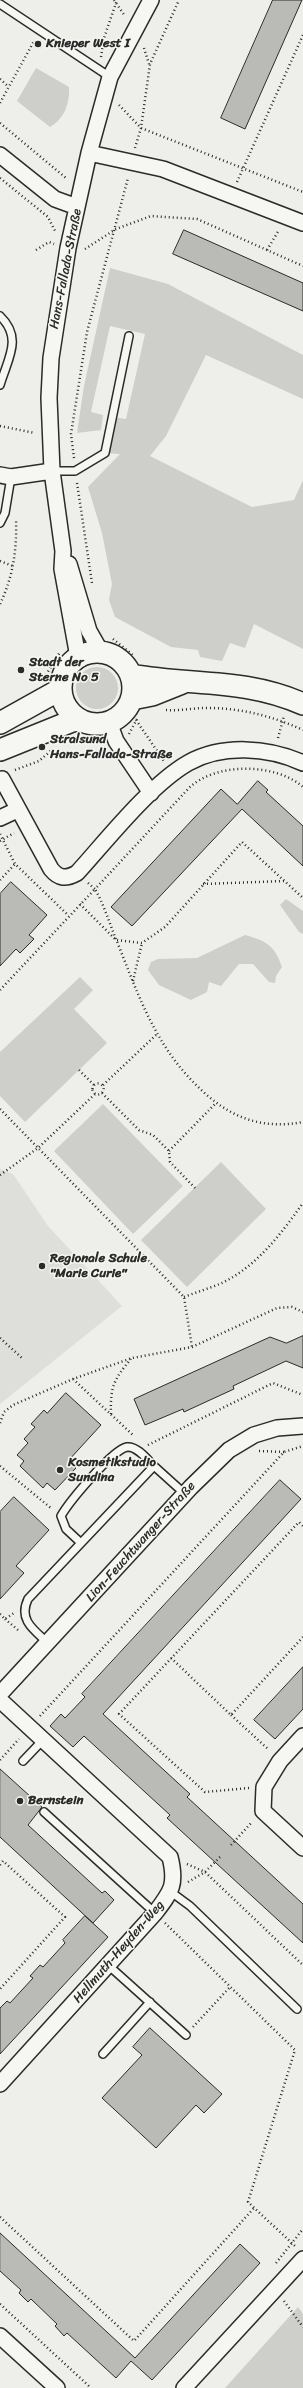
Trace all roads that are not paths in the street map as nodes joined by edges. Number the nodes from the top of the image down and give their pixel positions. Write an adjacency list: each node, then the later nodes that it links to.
1 (151, 0): 3 (street, Hans-Fallada-Straße)
2 (0, 4): 3 (lane)
3 (110, 77): 4 (street, Hans-Fallada-Straße)
4 (89, 153): 6 (street, Hans-Fallada-Straße); 7 (street)
5 (0, 155): 6 (street)
6 (77, 207): 11 (street, Hans-Fallada-Straße)
7 (303, 223)
8 (0, 316): 10 (lane)
9 (129, 336): 11 (lane)
10 (0, 385)
11 (52, 471): 12 (street); 14 (street, Hans-Fallada-Straße)
12 (5, 476): 13 (lane)
13 (0, 523)
14 (63, 551): 15 (street, Hans-Fallada-Straße); 16 (street, Hans-Fallada-Straße)
15 (101, 652): 16 (main road); 17 (main road)
16 (70, 654): 19 (main road)
17 (131, 674): 18 (main road); 20 (main road)
18 (185, 682): 20 (main road); 21 (main road)
19 (53, 683): 22 (main road); 24 (main road)
20 (132, 699): 23 (main road)
21 (303, 704)
22 (80, 720): 23 (main road); 25 (main road)
23 (109, 722): 28 (street)
24 (0, 723)
25 (0, 750)
26 (303, 763): 28 (street)
27 (8, 775): 29 (street)
28 (151, 793): 29 (street)
29 (17, 810): 30 (street)
30 (0, 818)
31 (303, 1426): 33 (street, Lion-Feuchtwanger-Straße)
32 (154, 1466): 33 (lane); 34 (lane); 34 (lane)
33 (185, 1494): 35 (street, Lion-Feuchtwanger-Straße)
34 (81, 1543): 35 (lane)
35 (48, 1644): 36 (street, Lion-Feuchtwanger-Straße)
36 (0, 1694)
37 (0, 1700): 39 (street)
38 (303, 1736): 42 (street)
39 (43, 1740): 40 (lane); 43 (street, Hellmuth-Heyden-Weg)
40 (24, 1761)
41 (44, 1812): 44 (lane)
42 (303, 1848)
43 (171, 1892): 44 (street, Hellmuth-Heyden-Weg); 47 (lane)
44 (155, 1913): 45 (street, Hellmuth-Heyden-Weg)
45 (108, 1965): 46 (lane); 50 (street, Hellmuth-Heyden-Weg)
46 (150, 2002): 48 (lane); 49 (lane)
47 (297, 2009)
48 (186, 2035)
49 (103, 2054)
50 (0, 2084)
51 (300, 2254): 54 (street)
52 (0, 2336): 53 (street)
53 (57, 2388)
54 (184, 2388)

